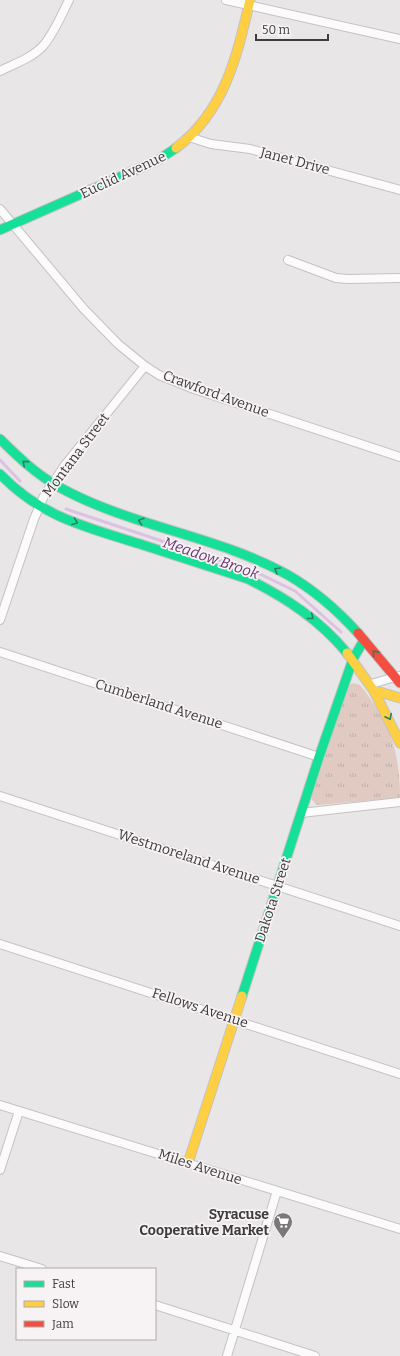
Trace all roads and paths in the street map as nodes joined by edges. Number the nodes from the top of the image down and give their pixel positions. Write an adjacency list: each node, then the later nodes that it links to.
1 (69, 0): 5 (street)
2 (226, 0): 3 (street)
3 (250, 3): 4 (street); 6 (street, Euclid Avenue)
4 (400, 39)
5 (0, 71)
6 (189, 137): 7 (street, Janet Drive); 9 (street, Euclid Avenue)
7 (400, 190)
8 (0, 209): 9 (street, Crawford Avenue)
9 (13, 224): 10 (street, Euclid Avenue); 13 (street, Crawford Avenue)
10 (0, 230)
11 (288, 260): 12 (street)
12 (400, 278)
13 (145, 366): 15 (street, Crawford Avenue); 17 (street, Montana Street)
14 (0, 440): 17 (street, one-way to 14)
15 (400, 457)
16 (0, 474): 18 (street)
17 (52, 484): 18 (street, Montana Street); 20 (street, one-way to 17)
18 (39, 507): 19 (street, Montana Street); 22 (street, one-way to 22)
19 (0, 620)
20 (364, 640): 22 (street, Dakota Street); 23 (street, one-way to 20)
21 (0, 652): 27 (street, Cumberland Avenue)
22 (353, 659): 24 (street); 27 (street, Dakota Street)
23 (398, 678): 24 (street)
24 (373, 688): 25 (street); 26 (street, one-way to 26)
25 (400, 698)
26 (400, 743)
27 (319, 757): 30 (street, Dakota Street)
28 (0, 796): 31 (street, Westmoreland Avenue)
29 (400, 802): 30 (street)
30 (301, 813): 31 (street, Dakota Street)
31 (277, 886): 32 (street, Westmoreland Avenue); 34 (street, Dakota Street)
32 (400, 926)
33 (0, 944): 34 (street, Fellows Avenue)
34 (235, 1020): 35 (street, Fellows Avenue); 38 (street, Dakota Street)
35 (400, 1074)
36 (0, 1105): 37 (street, Miles Avenue)
37 (19, 1111): 38 (street, Miles Avenue); 39 (street)
38 (188, 1163): 40 (street, Miles Avenue)
39 (0, 1170)
40 (276, 1191): 41 (street, Miles Avenue); 45 (street)
41 (400, 1229)
42 (0, 1256): 43 (street)
43 (39, 1268)
44 (156, 1305): 45 (street)
45 (236, 1330): 46 (street); 47 (street)
46 (227, 1356)
47 (315, 1356)

